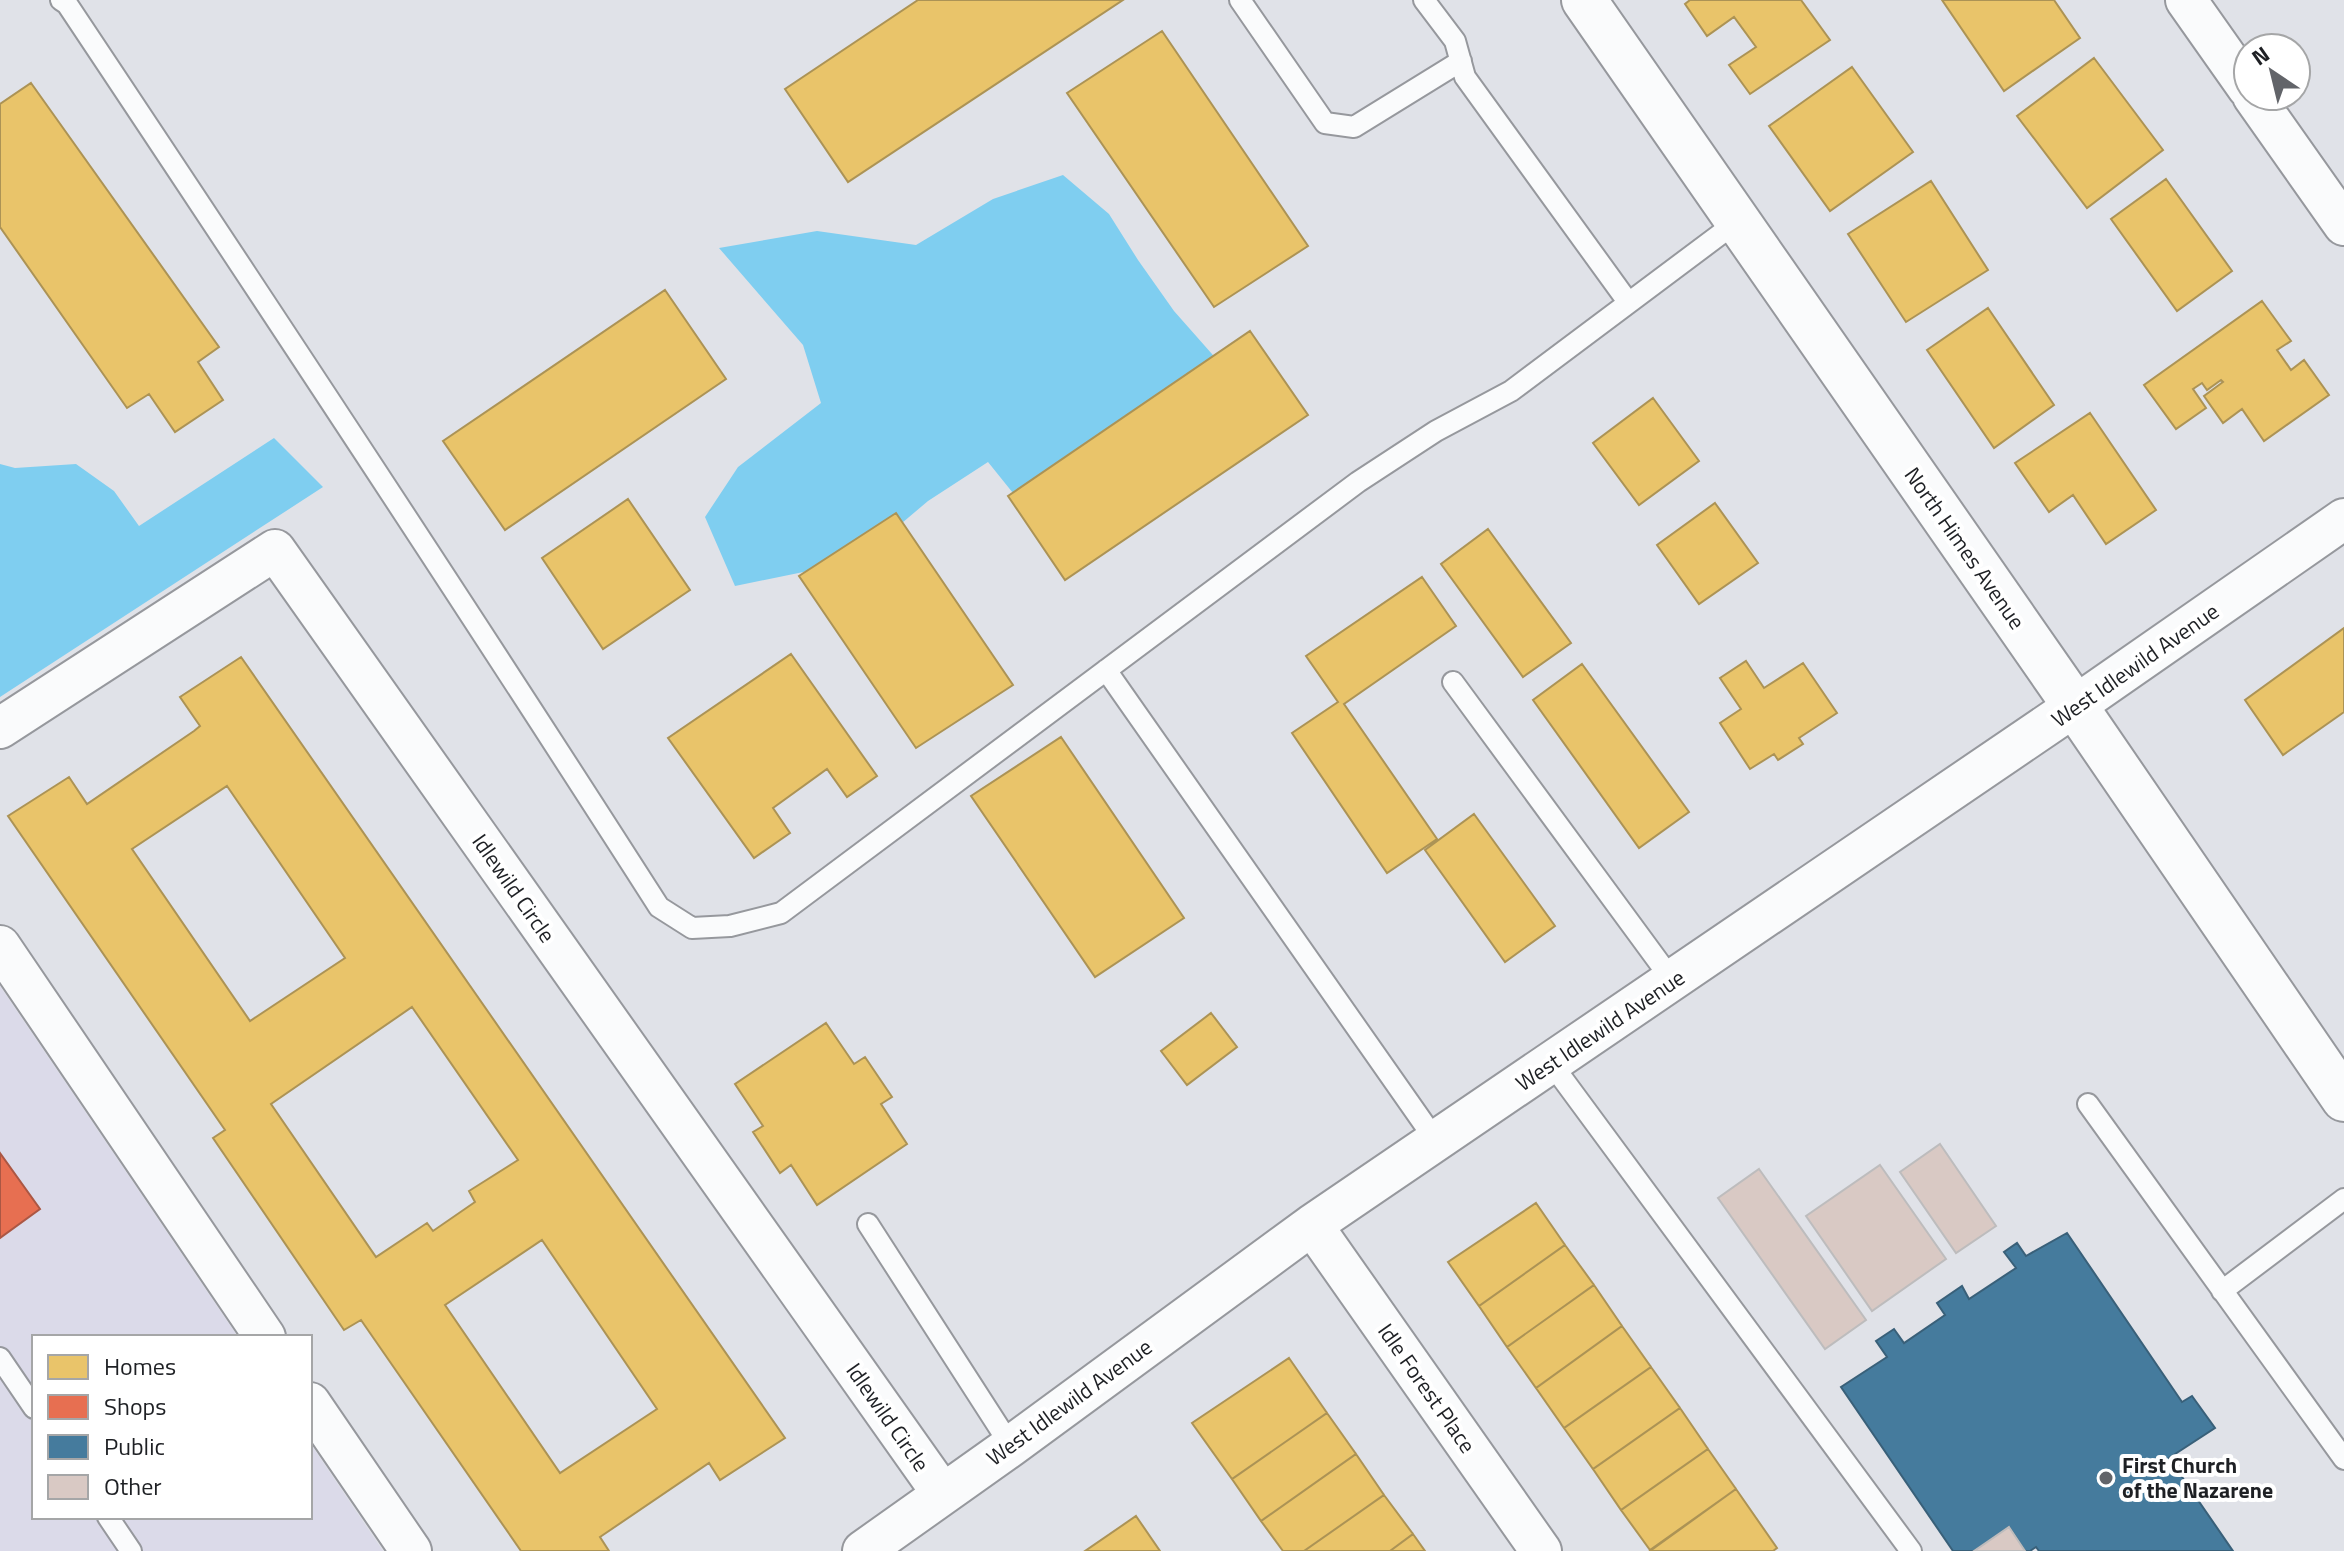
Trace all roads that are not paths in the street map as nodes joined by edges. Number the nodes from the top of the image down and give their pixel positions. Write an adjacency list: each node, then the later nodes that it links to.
1 (61, 0): 13 (lane)
2 (1240, 0): 7 (lane)
3 (1424, 0): 7 (lane)
4 (1584, 0): 9 (street, North Himes Avenue)
5 (2203, 6): 6 (street)
6 (2232, 59)
7 (1461, 61): 11 (lane)
8 (2264, 112): 10 (street)
9 (1738, 221): 11 (lane); 15 (street, North Himes Avenue)
10 (2344, 225)
11 (1628, 302): 13 (lane)
12 (2344, 519): 15 (street, West Idlewild Avenue)
13 (1106, 670): 22 (lane)
14 (1453, 682): 18 (lane)
15 (2075, 706): 18 (street, West Idlewild Avenue); 20 (street, North Himes Avenue)
16 (0, 728): 33 (street, Idlewild Circle)
17 (0, 946): 27 (street)
18 (1672, 980): 19 (street, West Idlewild Avenue)
19 (1551, 1063): 22 (street, West Idlewild Avenue); 39 (lane)
20 (2344, 1099)
21 (2088, 1104): 26 (lane)
22 (1436, 1141): 25 (street, West Idlewild Avenue)
23 (2344, 1199): 26 (lane)
24 (868, 1224): 31 (lane)
25 (1312, 1225): 31 (street, West Idlewild Avenue); 38 (street, Idle Forest Place)
26 (2222, 1291): 32 (lane)
27 (264, 1335)
28 (0, 1358): 29 (lane)
29 (32, 1405)
30 (312, 1406): 37 (street)
31 (1011, 1446): 33 (street, West Idlewild Avenue)
32 (2344, 1459)
33 (942, 1493): 35 (street, West Idlewild Avenue)
34 (109, 1519): 36 (lane)
35 (870, 1549)
36 (131, 1551)
37 (411, 1551)
38 (1541, 1551)
39 (1911, 1551)

